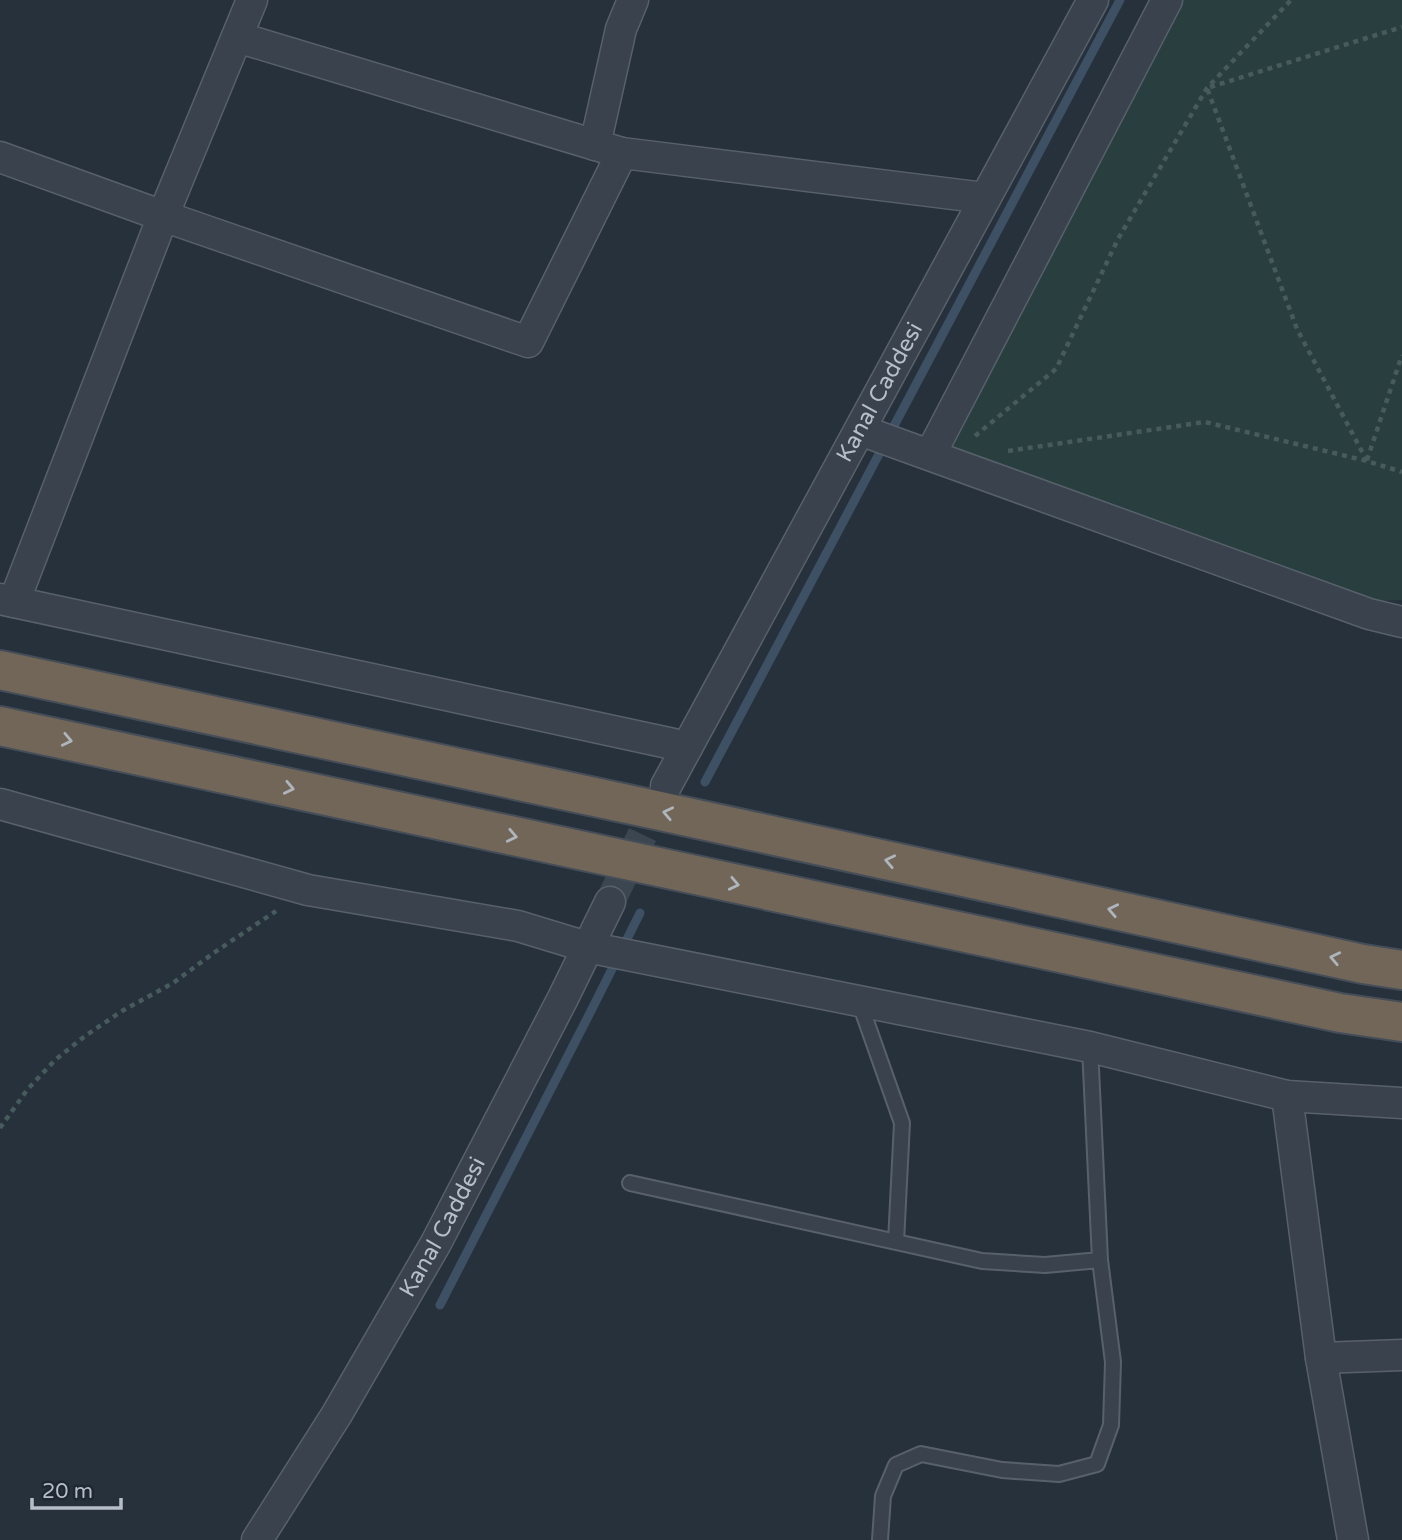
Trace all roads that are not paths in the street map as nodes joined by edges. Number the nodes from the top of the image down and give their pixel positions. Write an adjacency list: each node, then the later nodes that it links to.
1 (252, 0): 5 (street)
2 (633, 0): 6 (street)
3 (1167, 0): 11 (street)
4 (1086, 1): 8 (street, Kanal Caddesi)
5 (237, 37): 6 (street); 9 (street)
6 (609, 149): 8 (street); 9 (street)
7 (0, 157): 9 (street)
8 (985, 198): 10 (street, Kanal Caddesi)
9 (163, 216): 12 (street)
10 (871, 434): 11 (street); 16 (street, Kanal Caddesi)
11 (932, 456): 13 (street)
12 (7, 600): 16 (street)
13 (1402, 622)
14 (0, 670): 21 (highway, one-way to 14)
15 (0, 726): 23 (highway, one-way to 23)
16 (687, 747): 17 (street, Kanal Caddesi)
17 (666, 786)
18 (0, 804): 20 (street)
19 (610, 902): 20 (street, Kanal Caddesi)
20 (587, 947): 22 (street); 32 (street, Kanal Caddesi)
21 (1402, 970)
22 (859, 1002): 24 (street); 28 (lane)
23 (1402, 1022)
24 (1090, 1047): 25 (street); 29 (lane)
25 (1287, 1096): 26 (street); 31 (street)
26 (1402, 1103)
27 (629, 1183): 28 (lane)
28 (896, 1242): 29 (lane)
29 (1100, 1260): 33 (lane)
30 (1402, 1355): 31 (street)
31 (1321, 1358): 34 (street)
32 (257, 1540)
33 (880, 1540)
34 (1353, 1540)

